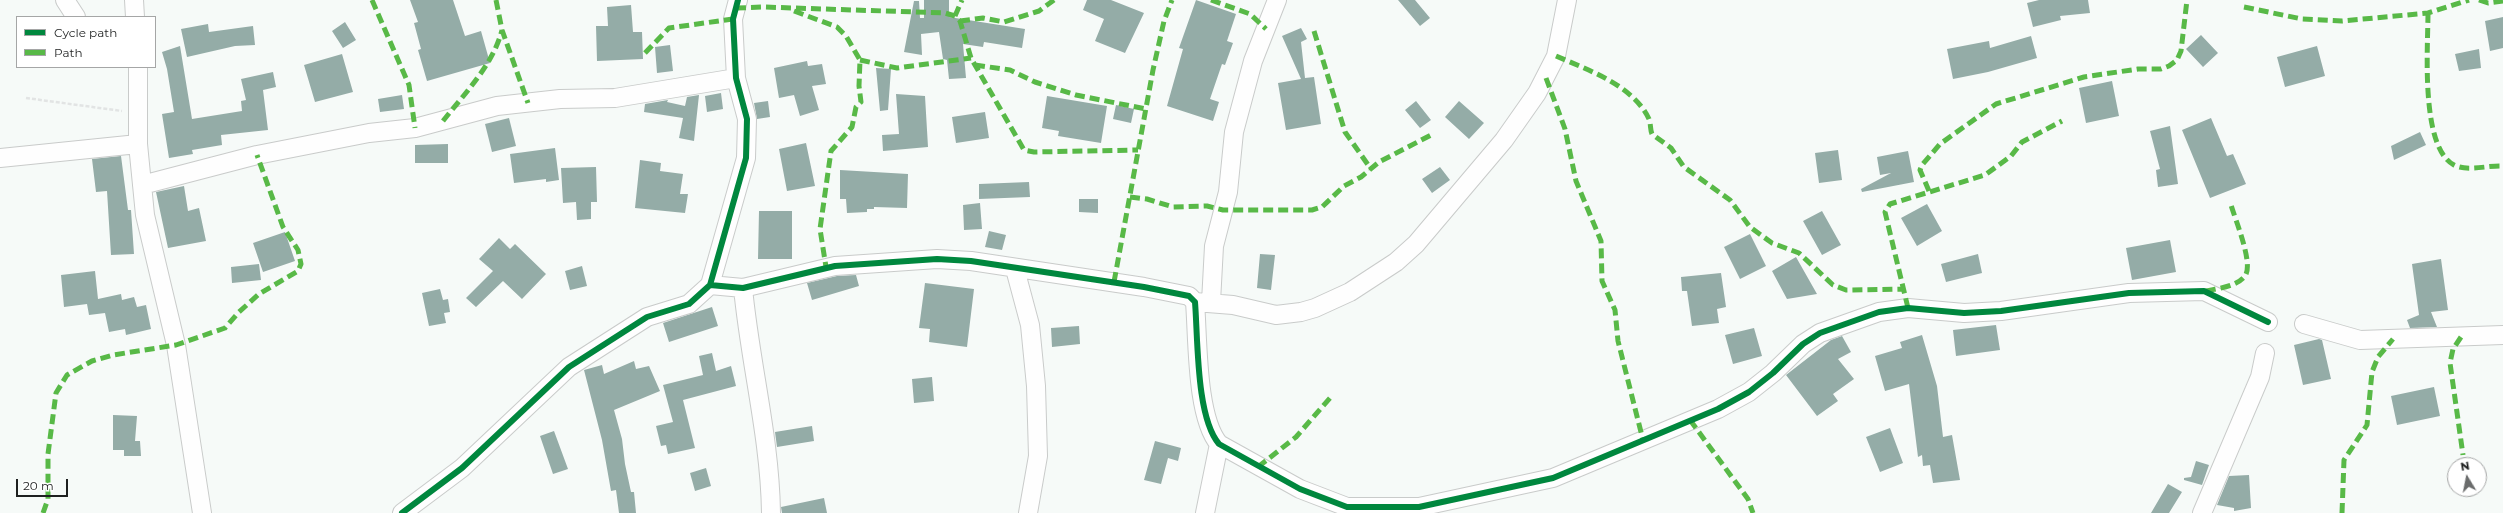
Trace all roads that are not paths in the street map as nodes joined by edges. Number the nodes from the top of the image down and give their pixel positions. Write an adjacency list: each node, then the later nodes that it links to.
1 (65, 0): 6 (street)
2 (134, 0): 7 (street)
3 (738, 0): 9 (street)
4 (1277, 0): 16 (street)
5 (1568, 0): 16 (street)
6 (75, 16)
7 (135, 16)
8 (134, 71): 10 (street)
9 (736, 78): 12 (street); 14 (street)
10 (138, 144): 11 (street); 12 (street)
11 (0, 158)
12 (142, 185): 22 (street)
13 (1015, 270): 15 (street); 16 (street); 25 (street)
14 (710, 285): 15 (street); 23 (street)
15 (743, 288): 24 (street)
16 (1203, 302): 21 (street)
17 (2268, 322): 21 (street)
18 (2304, 324): 19 (street)
19 (2503, 335)
20 (2265, 353): 27 (street)
21 (1219, 444): 26 (street)
22 (202, 513)
23 (402, 513)
24 (771, 513)
25 (1028, 513)
26 (1205, 513)
27 (2202, 513)

